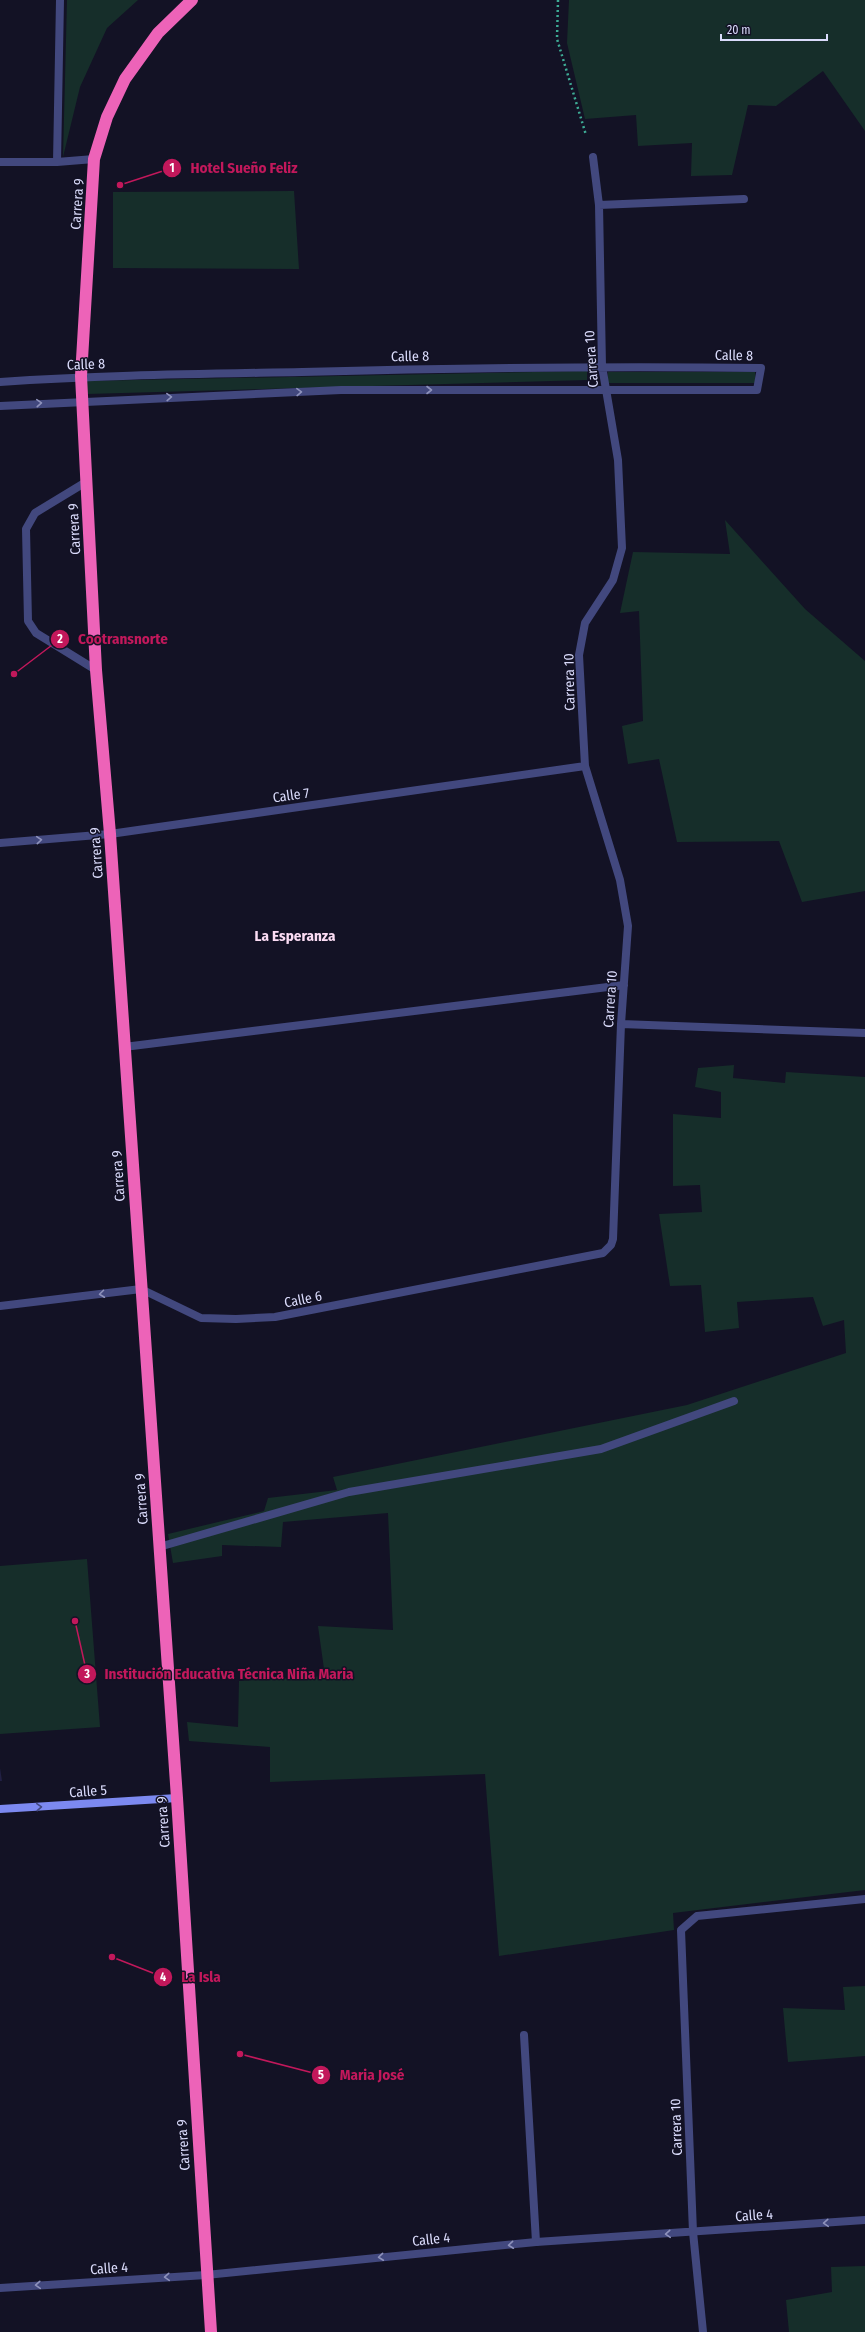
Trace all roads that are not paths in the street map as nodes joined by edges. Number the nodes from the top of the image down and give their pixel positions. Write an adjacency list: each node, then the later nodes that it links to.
1 (60, 0): 6 (street)
2 (192, 0): 4 (highway, Carrera 9)
3 (593, 157): 8 (street, Carrera 10)
4 (94, 159): 6 (street); 10 (highway, Carrera 9)
5 (0, 162): 6 (street)
6 (58, 162)
7 (744, 199): 8 (street)
8 (599, 205): 9 (street, Carrera 10)
9 (602, 366): 10 (street, Calle 8); 12 (street, Carrera 10); 12 (street, Calle 8)
10 (81, 376): 11 (street, Calle 8); 13 (highway, Carrera 9)
11 (0, 382)
12 (606, 391): 13 (street, Calle 8, one-way to 12); 17 (street, Carrera 10)
13 (82, 400): 14 (street, Calle 8, one-way to 13); 15 (highway, Carrera 9)
14 (0, 406)
15 (86, 482): 16 (highway, Carrera 9); 16 (street)
16 (96, 670): 18 (highway, Carrera 9)
17 (585, 766): 18 (street, Calle 7); 20 (street, Carrera 10)
18 (110, 834): 19 (street, Calle 7, one-way to 18); 23 (highway, Carrera 9)
19 (0, 843)
20 (624, 985): 21 (street, Carrera 10); 23 (street)
21 (621, 1024): 22 (street); 24 (street, Carrera 10)
22 (865, 1033)
23 (124, 1047): 25 (highway, Carrera 9)
24 (610, 1245): 25 (street, Calle 6)
25 (141, 1289): 26 (street, one-way to 26); 28 (highway, Carrera 9)
26 (0, 1306)
27 (734, 1401): 28 (street)
28 (159, 1547): 29 (highway, Carrera 9)
29 (177, 1798): 30 (street, Calle 5, one-way to 29); 36 (highway, Carrera 9)
30 (0, 1809)
31 (865, 1899): 34 (street, Carrera 10)
32 (524, 2035): 35 (street)
33 (865, 2220): 34 (street, Calle 4, one-way to 34)
34 (693, 2232): 35 (street, Calle 4, one-way to 35); 39 (street, Carrera 10)
35 (536, 2242): 36 (street, Calle 4, one-way to 36)
36 (206, 2275): 37 (street, Calle 4, one-way to 37); 38 (highway, Carrera 9)
37 (0, 2288)
38 (211, 2332)
39 (703, 2332)

